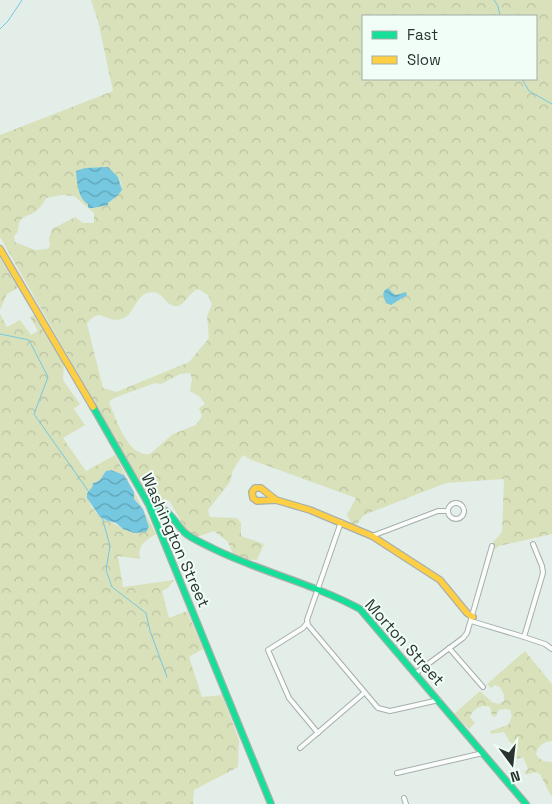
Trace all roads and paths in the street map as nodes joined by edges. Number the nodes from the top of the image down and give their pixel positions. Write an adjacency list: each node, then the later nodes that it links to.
1 (0, 248): 4 (street, Washington Street)
2 (276, 500): 5 (street)
3 (448, 511): 3 (street); 6 (street)
4 (152, 512): 9 (street, Morton Street); 24 (street, Washington Street)
5 (342, 522): 6 (street); 9 (street)
6 (372, 536): 10 (street)
7 (533, 544): 12 (street)
8 (492, 546): 10 (street)
9 (318, 589): 11 (street); 15 (street, Morton Street)
10 (472, 619): 12 (street); 13 (street)
11 (307, 623): 17 (street); 19 (street)
12 (524, 637): 14 (street)
13 (449, 648): 15 (street); 16 (street)
14 (552, 649)
15 (416, 673): 18 (street, Morton Street)
16 (483, 687)
17 (364, 693): 18 (street); 19 (street)
18 (439, 700): 21 (street, Morton Street)
19 (318, 733): 20 (street)
20 (300, 748)
21 (483, 753): 22 (street); 26 (street, Morton Street)
22 (397, 773)
23 (404, 798): 25 (street)
24 (271, 804)
25 (406, 804)
26 (526, 804)

